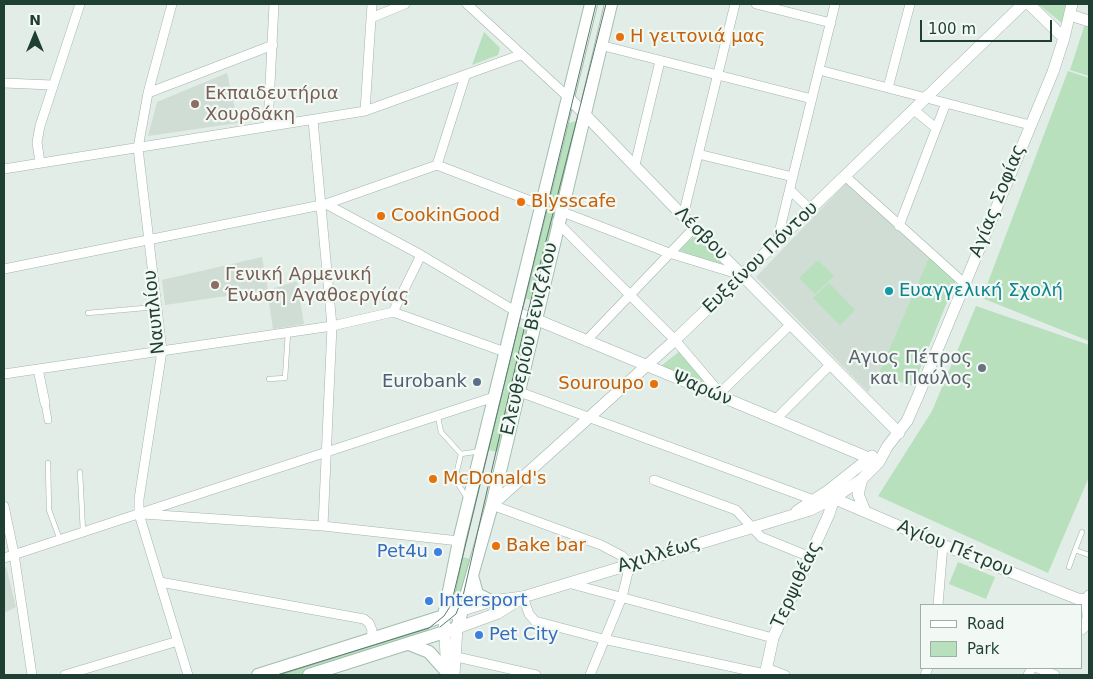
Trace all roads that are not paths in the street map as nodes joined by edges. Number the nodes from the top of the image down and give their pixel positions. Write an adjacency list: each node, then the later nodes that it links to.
1 (80, 4): 27 (street)
2 (172, 4): 29 (street, Ναυπλίου)
3 (274, 4): 19 (street)
4 (372, 4): 15 (street)
5 (405, 4): 15 (street)
6 (467, 4): 21 (street)
7 (611, 4): 20 (main road, Ελευθερίου Βενιζέλου)
8 (735, 4): 24 (street)
9 (756, 4): 17 (street)
10 (835, 4): 17 (street)
11 (910, 4): 28 (street)
12 (1029, 4): 18 (street); 31 (street, Ευξείνου Πόντου)
13 (588, 5): 30 (main road, Ελευθερίου Βενιζέλου)
14 (1071, 10): 16 (street); 18 (street, Αγίας Σοφίας)
15 (371, 18): 35 (street)
16 (1089, 21)
17 (831, 23): 23 (street)
18 (1064, 38): 39 (street, Αγίας Σοφίας)
19 (272, 46): 29 (street); 38 (street)
20 (600, 46): 22 (street); 36 (main road, Ελευθερίου Βενιζέλου)
21 (520, 55): 25 (street); 30 (street)
22 (660, 61): 24 (street); 45 (street)
23 (819, 70): 28 (street); 32 (street)
24 (716, 75): 32 (street); 42 (street)
25 (465, 77): 35 (street); 44 (street)
26 (4, 83): 27 (street)
27 (52, 84): 43 (street)
28 (888, 88): 31 (street)
29 (148, 93): 41 (street, Ναυπλίου)
30 (568, 97): 36 (street, Λέσβου); 51 (main road, Ελευθερίου Βενιζέλου)
31 (927, 98): 33 (street); 34 (street, Ευξείνου Πόντου)
32 (812, 99): 48 (street)
33 (946, 103): 39 (street); 40 (street)
34 (914, 110): 40 (street); 47 (street, Ευξείνου Πόντου)
35 (365, 111): 37 (street)
36 (584, 112): 45 (street, Λέσβου); 54 (main road, Ελευθερίου Βενιζέλου)
37 (313, 120): 38 (street); 50 (street)
38 (268, 125): 41 (street)
39 (1030, 125): 63 (street, Αγίας Σοφίας)
40 (936, 128): 55 (street)
41 (138, 148): 43 (street); 57 (street, Ναυπλίου)
42 (698, 154): 48 (street); 53 (street)
43 (40, 162): 46 (street)
44 (437, 165): 50 (street); 51 (street)
45 (635, 165): 53 (street, Λέσβου)
46 (4, 169)
47 (845, 176): 52 (street, Ευξείνου Πόντου); 55 (street)
48 (793, 177): 49 (street)
49 (790, 190): 52 (street); 58 (street)
50 (323, 204): 57 (street); 60 (street); 71 (street)
51 (541, 205): 66 (main road, Ελευθερίου Βενιζέλου)
52 (811, 210): 58 (street, Ευξείνου Πόντου)
53 (683, 216): 56 (street, Λέσβου)
54 (559, 217): 59 (street); 64 (street); 69 (main road, Ελευθερίου Βενιζέλου)
55 (899, 226): 63 (street)
56 (695, 227): 59 (street); 62 (street, Λέσβου)
57 (148, 240): 61 (street); 65 (street, Ναυπλίου)
58 (777, 243): 62 (street, Ευξείνου Πόντου)
59 (669, 253): 62 (street); 64 (street)
60 (421, 254): 66 (street); 67 (street)
61 (4, 269)
62 (743, 276): 70 (street, Λέσβου); 73 (street, Ευξείνου Πόντου)
63 (964, 283): 90 (street, Αγίας Σοφίας)
64 (629, 295): 73 (street); 74 (street)
65 (156, 306): 68 (lane); 75 (street, Ναυπλίου)
66 (515, 311): 69 (street); 76 (main road, Ελευθερίου Βενιζέλου)
67 (393, 312): 71 (street); 76 (street)
68 (88, 313)
69 (535, 319): 74 (street, Ψαρών); 82 (main road, Ελευθερίου Βενιζέλου)
70 (791, 324): 77 (street, Λέσβου); 83 (street)
71 (332, 326): 72 (street); 93 (street)
72 (288, 333): 75 (street); 81 (lane)
73 (675, 340): 78 (street, Ευξείνου Πόντου); 83 (street)
74 (586, 341): 78 (street, Ψαρών)
75 (162, 351): 79 (street); 107 (street, Ναυπλίου)
76 (505, 352): 84 (main road, Ελευθερίου Βενιζέλου)
77 (831, 364): 88 (street); 90 (street, Λέσβου)
78 (646, 366): 83 (street, Ψαρών); 87 (street, Ευξείνου Πόντου)
79 (38, 369): 80 (street); 85 (street)
80 (4, 374)
81 (269, 379)
82 (517, 392): 87 (street); 103 (main road, Ελευθερίου Βενιζέλου)
83 (718, 395): 88 (street, Ψαρών)
84 (494, 398): 86 (street); 92 (main road, Ελευθερίου Βενιζέλου)
85 (45, 403): 89 (street)
86 (438, 417): 93 (street); 94 (lane)
87 (588, 418): 101 (street); 103 (street, Ευξείνου Πόντου)
88 (776, 419): 95 (street, Ψαρών)
89 (48, 420)
90 (899, 433): 91 (street, Αγίας Σοφίας)
91 (887, 447): 95 (street, Αγίας Σοφίας); 98 (street, Αγίας Σοφίας)
92 (481, 450): 94 (lane); 102 (main road, Ελευθερίου Βενιζέλου)
93 (327, 452): 107 (street); 108 (street)
94 (460, 454): 102 (lane)
95 (869, 458): 100 (street, Αγίας Σοφίας)
96 (48, 463): 112 (lane)
97 (80, 472): 110 (lane)
98 (862, 479): 100 (street, Αγίας Σοφίας); 105 (street)
99 (654, 480): 109 (street)
100 (832, 494): 101 (street, Αχιλλέως); 105 (street, Αγίου Πέτρου); 106 (street, Αχιλλέως); 119 (street, Τερψιθέας)
101 (811, 499): 106 (street, Αχιλλέως)
102 (469, 501): 113 (main road, Ελευθερίου Βενιζέλου)
103 (492, 505): 120 (street); 122 (main road, Ελευθερίου Βενιζέλου)
104 (4, 506): 116 (street)
105 (865, 512): 114 (street, Αγίου Πέτρου)
106 (794, 513): 109 (street, Αχιλλέως)
107 (139, 514): 108 (street); 110 (street); 123 (street, Ναυπλίου)
108 (323, 526): 113 (street)
109 (750, 527): 119 (street); 120 (street, Αχιλλέως)
110 (83, 532): 112 (street)
111 (1082, 532): 115 (lane)
112 (60, 540): 116 (street)
113 (459, 541): 131 (main road, Ελευθερίου Βενιζέλου)
114 (943, 545): 127 (street, Αγίου Πέτρου); 129 (street)
115 (1075, 550): 117 (lane); 121 (lane)
116 (14, 554): 118 (street); 145 (street)
117 (1089, 555)
118 (4, 558)
119 (810, 558): 136 (street, Τερψιθέας)
120 (630, 564): 124 (street, Αχιλλέως); 126 (street)
121 (1069, 567)
122 (472, 579): 128 (main road); 130 (main road, Ελευθερίου Βενιζέλου)
123 (160, 582): 137 (street); 138 (street, Ναυπλίου)
124 (568, 583): 125 (street, Αχιλλέως); 126 (street)
125 (523, 597): 128 (street, Αχιλλέως); 132 (street, Αχιλλέως); 135 (street)
126 (622, 597): 135 (street); 136 (street)
127 (1088, 599): 133 (street)
128 (491, 601): 130 (street, Αχιλλέως)
129 (938, 604)
130 (463, 610): 131 (street, Αχιλλέως); 132 (main road, Ελευθερίου Βενιζέλου)
131 (444, 616): 134 (street, Ελευθερίου Βενιζέλου); 137 (main road, Αχιλλέως)
132 (457, 628): 134 (main road, Αχιλλέως); 140 (street, Ελευθερίου Βενιζέλου)
133 (1085, 629)
134 (444, 633): 139 (main road, Αχιλλέως); 144 (street, Ελευθερίου Βενιζέλου)
135 (604, 638): 143 (street); 151 (street)
136 (772, 638): 143 (street, Τερψιθέας)
137 (371, 640): 148 (main road, Αχιλλέως)
138 (178, 641): 146 (street); 147 (street, Ναυπλίου)
139 (409, 644): 142 (main road, Αχιλλέως); 144 (main road)
140 (457, 657): 144 (street, Ελευθερίου Βενιζέλου); 150 (street)
141 (1040, 669): 153 (street)
142 (329, 672): 149 (main road, Αχιλλέως)
143 (765, 673): 152 (street)
144 (449, 674)
145 (32, 675)
146 (64, 675)
147 (188, 675)
148 (258, 675)
149 (309, 675)
150 (536, 675)
151 (590, 675)
152 (784, 675)
153 (1055, 675)

